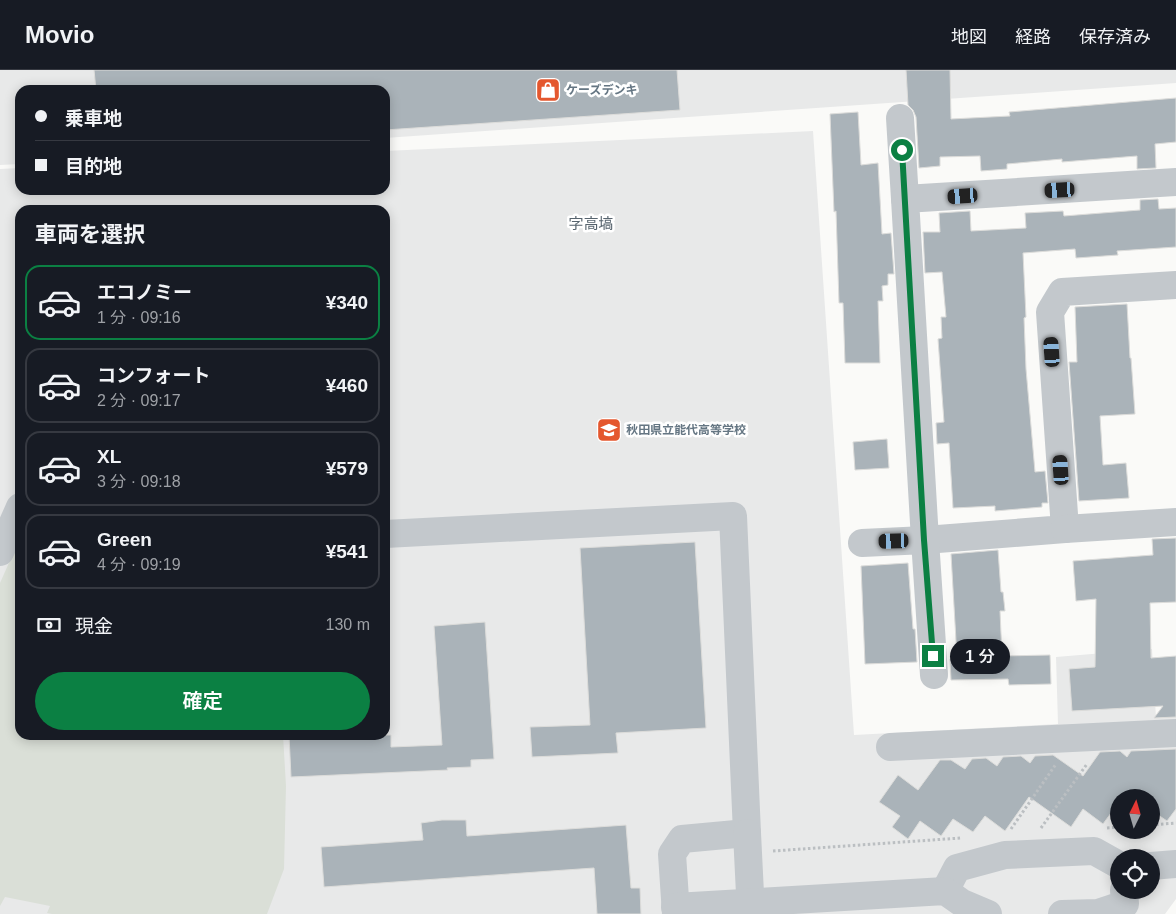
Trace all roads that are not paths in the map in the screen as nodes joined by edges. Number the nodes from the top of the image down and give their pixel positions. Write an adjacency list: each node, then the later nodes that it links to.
1 (900, 118): 3 (street)
2 (1176, 182): 3 (street)
3 (905, 199): 9 (street)
4 (1176, 285): 7 (street)
5 (15, 518): 11 (street)
6 (1176, 522): 7 (street)
7 (1065, 529): 9 (street)
8 (390, 534): 15 (street)
9 (924, 540): 10 (street); 12 (street)
10 (862, 542)
11 (0, 552)
12 (934, 675)
13 (1176, 733): 14 (street)
14 (890, 748)
15 (748, 843): 21 (street); 22 (street)
16 (1110, 860): 19 (street)
17 (1176, 864): 18 (street)
18 (1160, 865)
19 (944, 891): 21 (street); 23 (street)
20 (1124, 899): 24 (street)
21 (751, 908): 22 (street)
22 (676, 910)
23 (988, 914)
24 (1062, 914)

